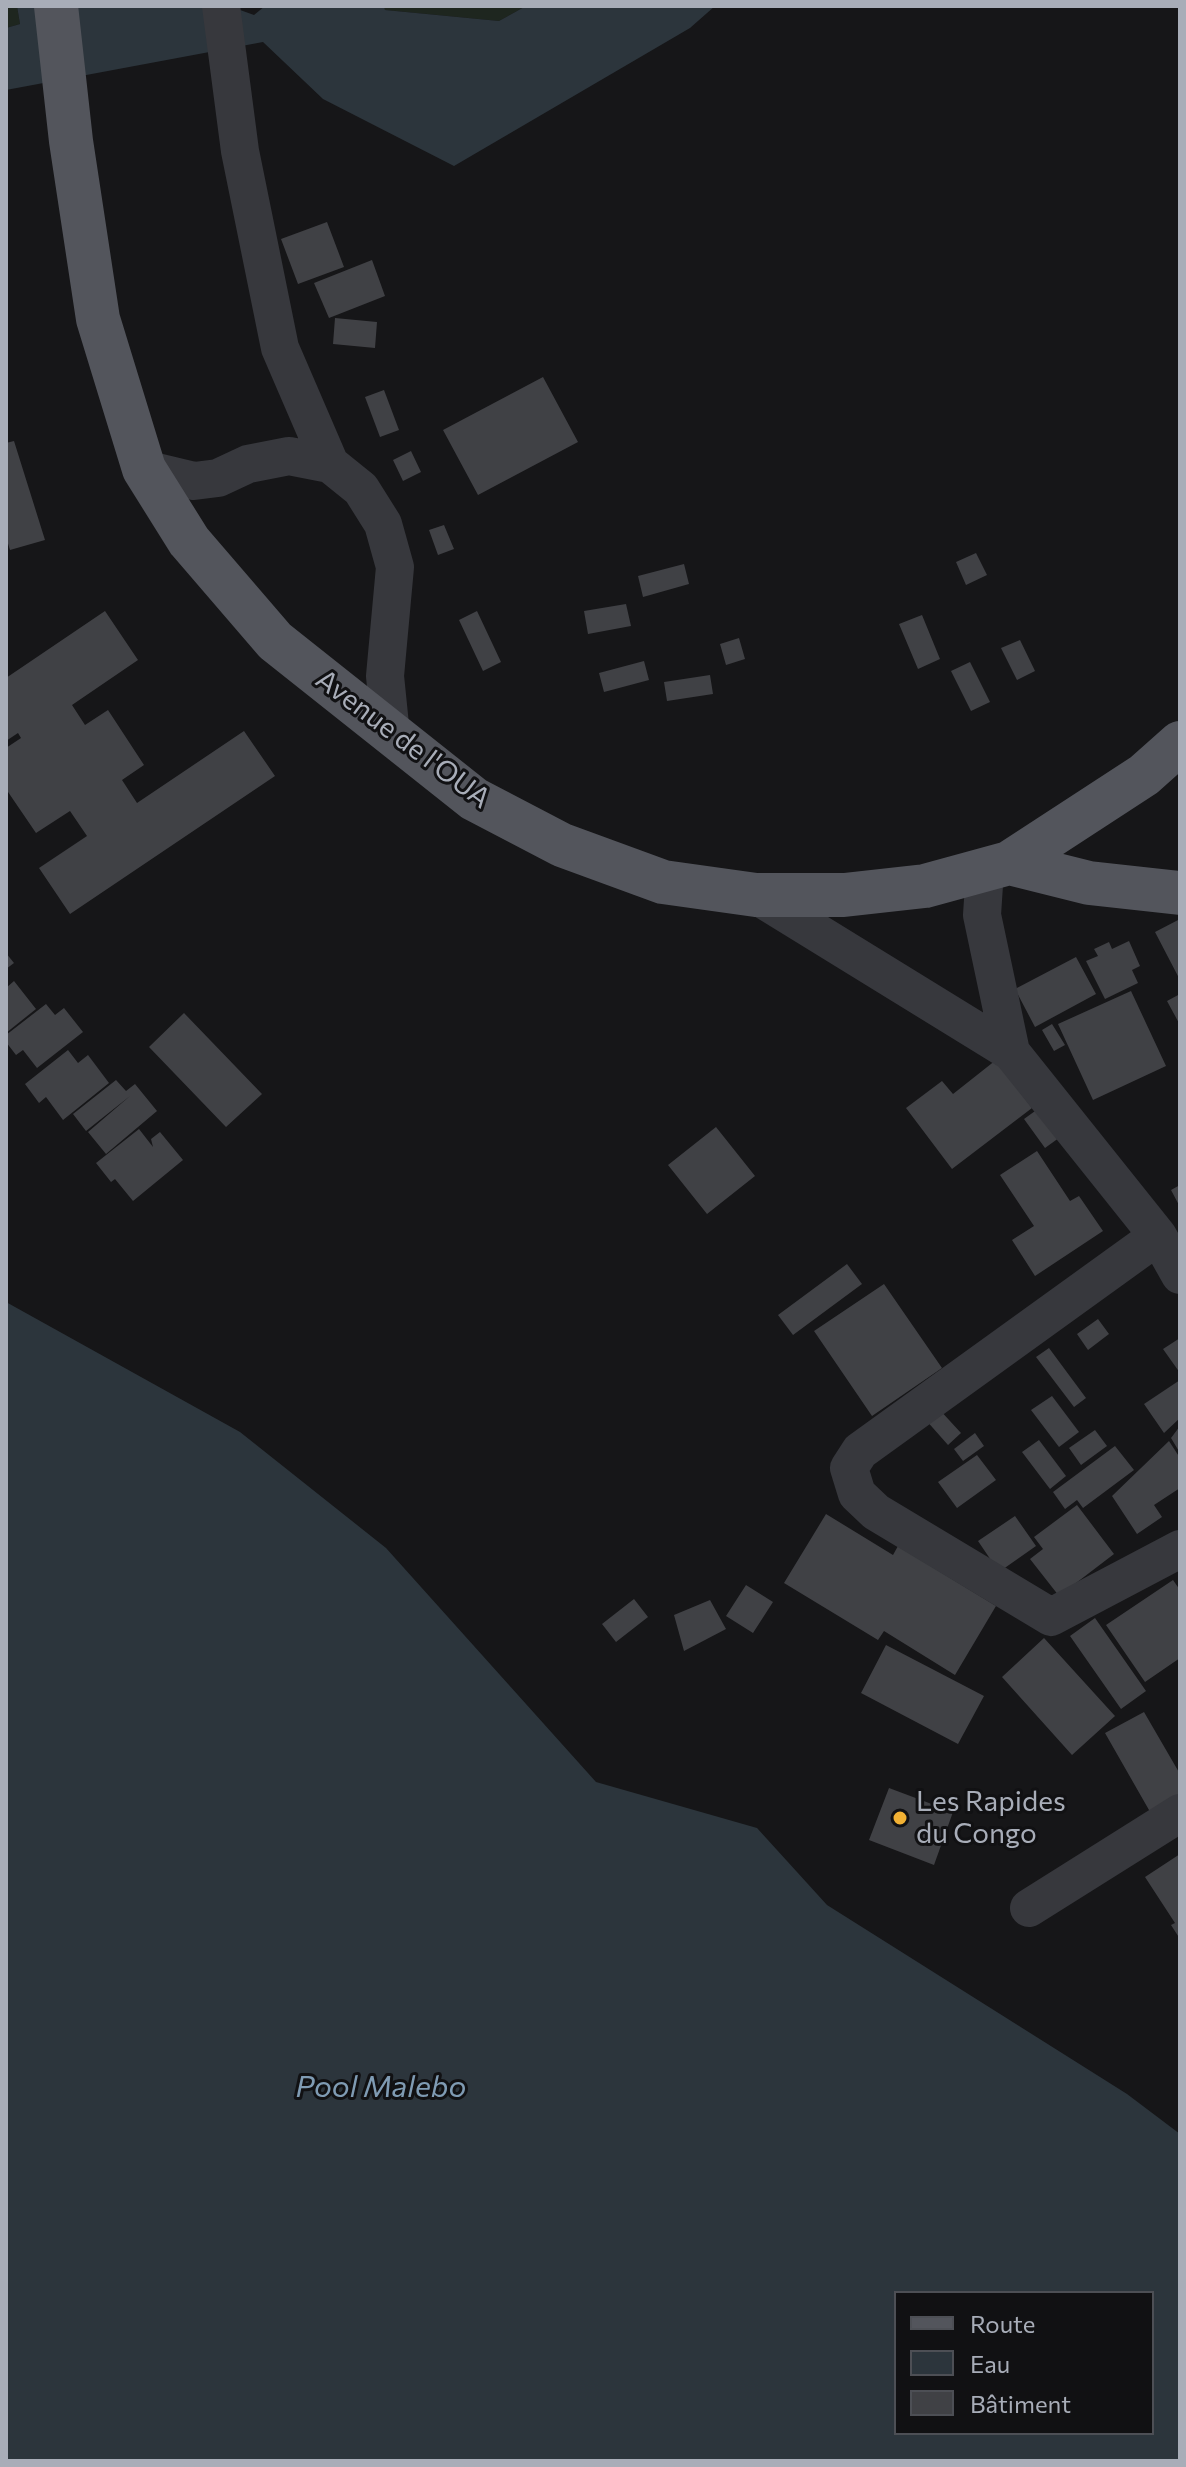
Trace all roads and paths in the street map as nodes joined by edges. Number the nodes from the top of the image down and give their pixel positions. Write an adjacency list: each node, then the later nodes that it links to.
1 (56, 6): 4 (main road, Avenue de l'OUA)
2 (221, 6): 3 (street)
3 (330, 464): 4 (street); 5 (street)
4 (144, 469): 5 (main road, Avenue de l'OUA)
5 (391, 735): 10 (main road, Avenue de l'OUA)
6 (1180, 743): 7 (main road, Avenue de l'OUA)
7 (1162, 784): 8 (main road, Avenue de l'OUA)
8 (997, 866): 9 (main road); 10 (main road, Avenue de l'OUA); 11 (street)
9 (1180, 893)
10 (756, 895): 11 (street)
11 (1011, 1052): 12 (street)
12 (1158, 1236): 13 (street); 14 (street)
13 (1180, 1275)
14 (1180, 1549)
15 (1180, 1813): 16 (street)
16 (1029, 1908)

